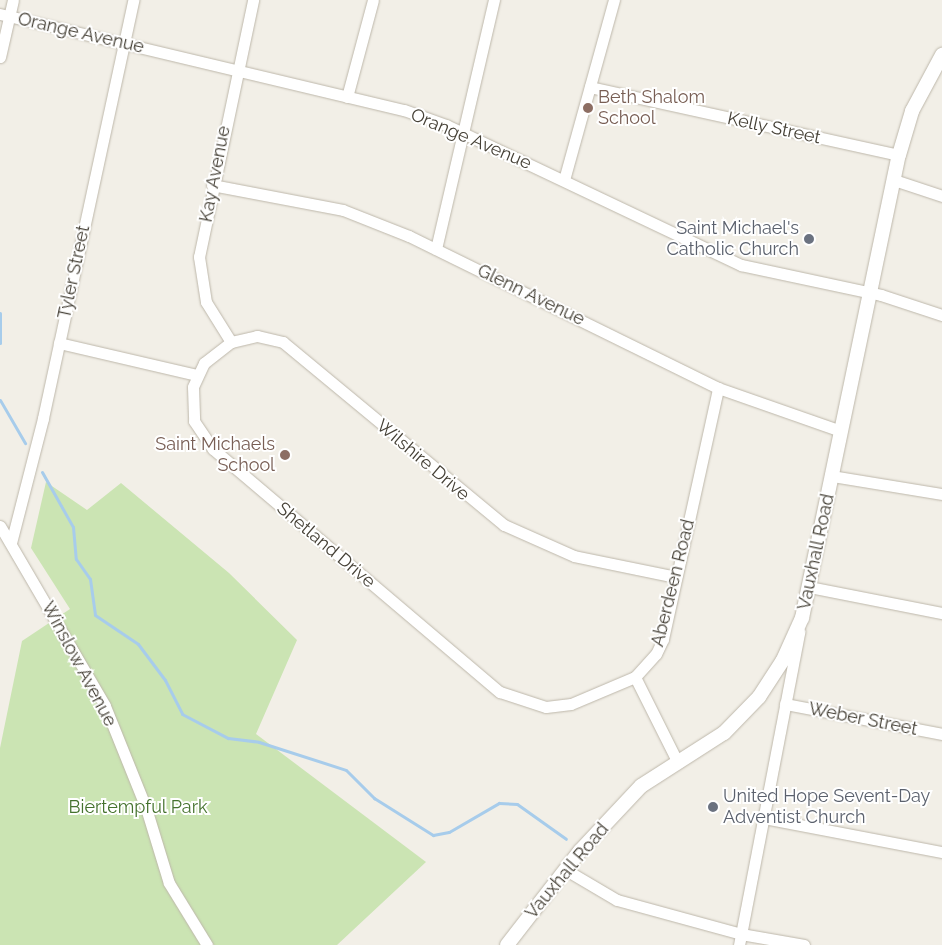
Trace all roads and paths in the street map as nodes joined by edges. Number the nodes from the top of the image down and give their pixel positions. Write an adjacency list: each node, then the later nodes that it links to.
1 (13, 0): 7 (street)
2 (133, 0): 8 (street, Tyler Street)
3 (253, 0): 11 (street, Kay Avenue)
4 (373, 0): 13 (street)
5 (494, 0): 14 (street)
6 (614, 0): 12 (street)
7 (4, 15): 8 (street, Orange Avenue); 10 (street)
8 (122, 42): 11 (street, Orange Avenue); 24 (street, Tyler Street)
9 (942, 55): 15 (street, Vauxhall Road)
10 (0, 57)
11 (235, 70): 13 (street, Orange Avenue); 18 (street, Kay Avenue)
12 (590, 87): 15 (street, Kelly Street); 16 (street)
13 (347, 96): 14 (street, Orange Avenue)
14 (460, 133): 16 (street, Orange Avenue); 20 (street)
15 (898, 155): 17 (street, Vauxhall Road)
16 (564, 180): 21 (street, Orange Avenue)
17 (894, 180): 19 (street); 21 (street, Vauxhall Road)
18 (212, 185): 20 (street, Glenn Avenue); 23 (street, Kay Avenue)
19 (942, 196)
20 (436, 249): 26 (street, Glenn Avenue)
21 (868, 292): 22 (street, Orange Avenue); 27 (street, Vauxhall Road)
22 (942, 315)
23 (230, 342): 25 (street, Wilshire Drive); 32 (street, Wilshire Drive)
24 (59, 343): 25 (street); 31 (street, Tyler Street)
25 (197, 375): 36 (street, Shetland Drive)
26 (718, 388): 27 (street, Glenn Avenue); 32 (street, Aberdeen Road)
27 (841, 431): 28 (street, Vauxhall Road)
28 (832, 476): 29 (street); 33 (street, Vauxhall Road)
29 (942, 494)
30 (0, 526): 31 (street, Winslow Avenue)
31 (11, 542): 44 (street, Winslow Avenue)
32 (676, 577): 36 (street, Aberdeen Road)
33 (809, 587): 34 (street); 35 (street, Vauxhall Road)
34 (942, 613)
35 (802, 618): 37 (street); 39 (street, Vauxhall Road)
36 (635, 677): 39 (street)
37 (785, 704): 38 (street, Weber Street); 40 (street)
38 (942, 734)
39 (678, 763): 42 (street, Vauxhall Road)
40 (763, 818): 41 (street); 43 (street)
41 (942, 852)
42 (566, 870): 43 (street); 45 (street, Vauxhall Road)
43 (740, 939): 46 (street)
44 (207, 945)
45 (508, 945)
46 (804, 945)

